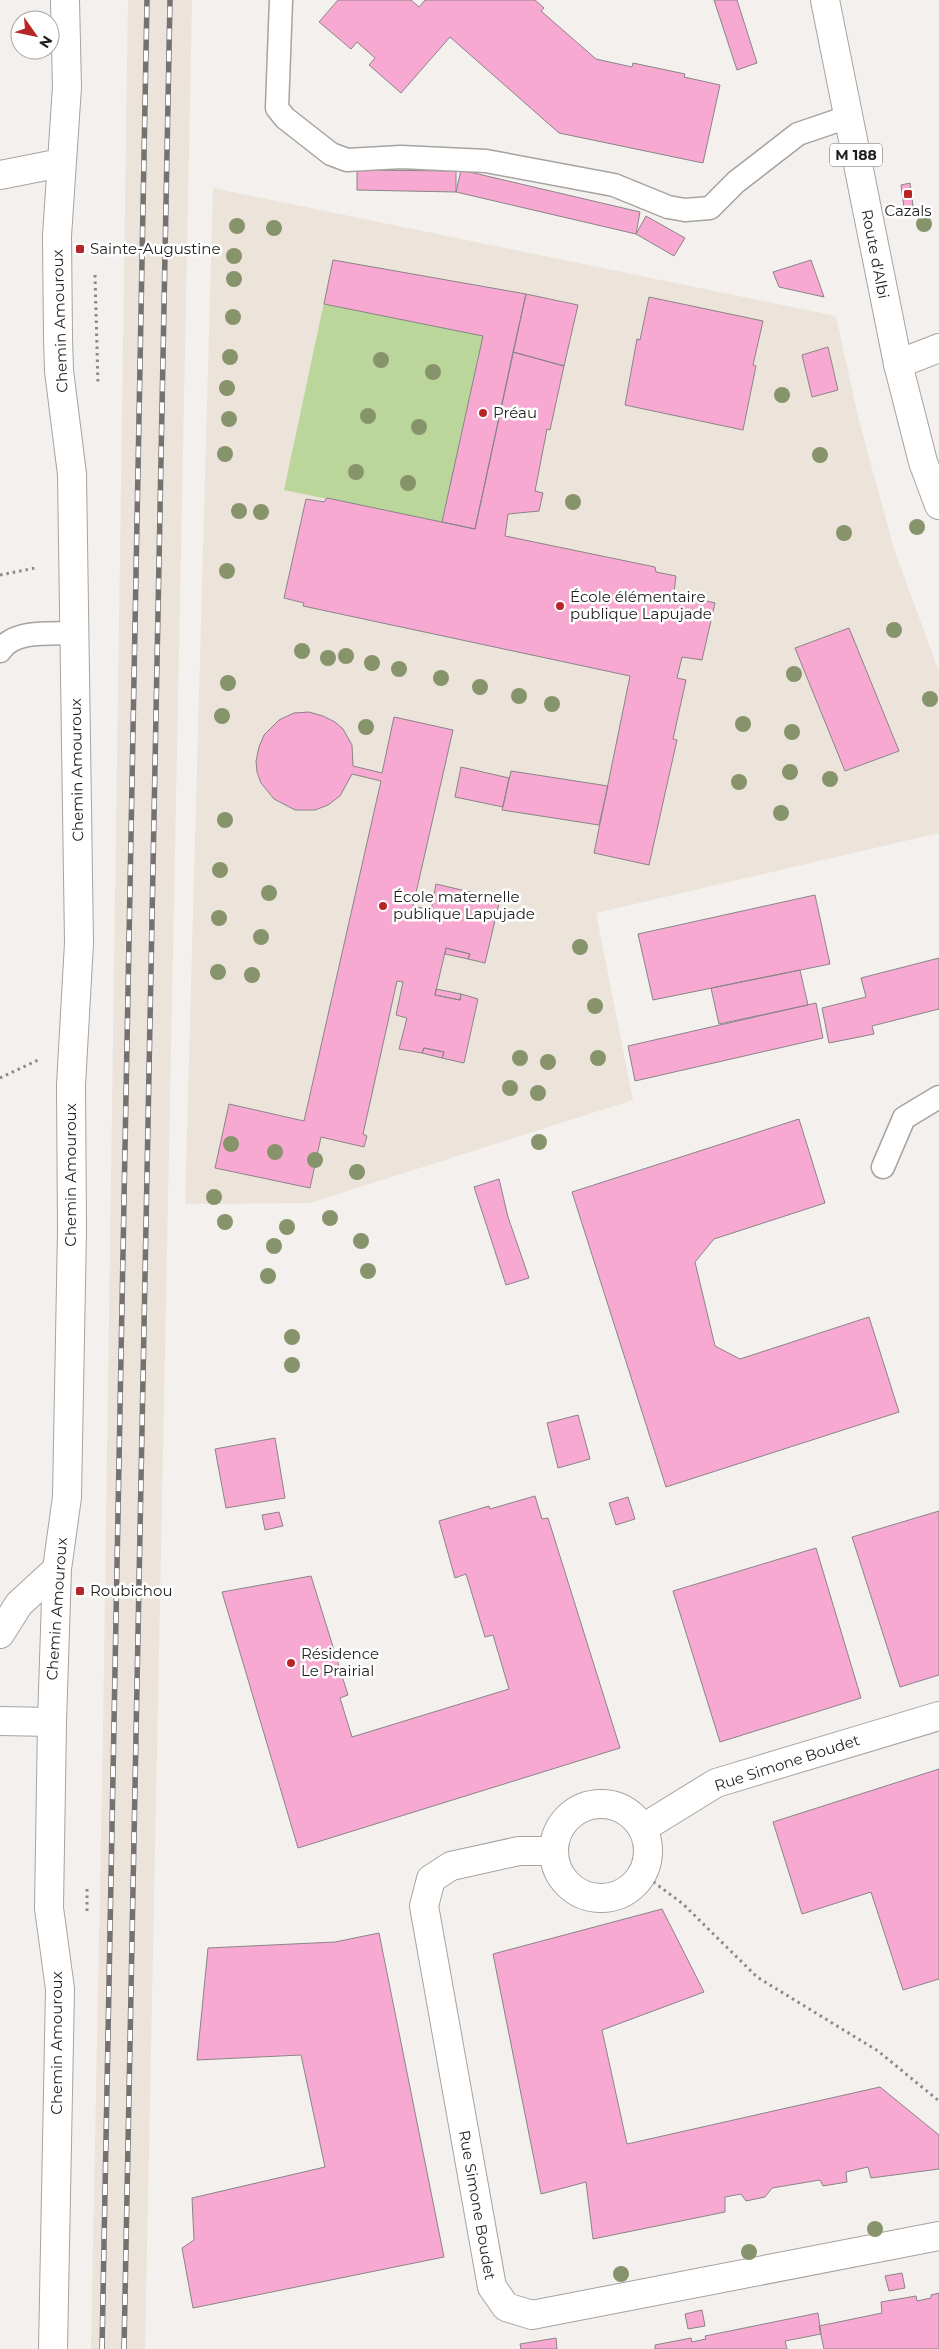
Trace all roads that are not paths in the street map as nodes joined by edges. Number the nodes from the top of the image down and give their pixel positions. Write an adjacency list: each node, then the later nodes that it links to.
1 (65, 0): 5 (street, Chemin Amouroux)
2 (281, 0): 4 (lane)
3 (825, 0): 4 (street, Route d'Albi / M 188)
4 (848, 117): 8 (street, Route d'Albi / M 188)
5 (61, 163): 6 (street); 10 (street, Chemin Amouroux)
6 (0, 175)
7 (939, 348): 8 (street)
8 (898, 364): 9 (street, Route d'Albi / M 188)
9 (939, 505)
10 (75, 632): 11 (lane); 14 (street, Chemin Amouroux)
11 (0, 651)
12 (939, 1097): 13 (lane)
13 (883, 1168)
14 (57, 1569): 15 (street); 18 (street, Chemin Amouroux)
15 (0, 1634)
16 (939, 1716): 19 (street, Rue Simone Boudet)
17 (0, 1721): 18 (street)
18 (52, 1722): 22 (street, Chemin Amouroux)
19 (643, 1828): 20 (street); 20 (street)
20 (553, 1851): 21 (street, Rue Simone Boudet)
21 (939, 2236)
22 (53, 2349)

